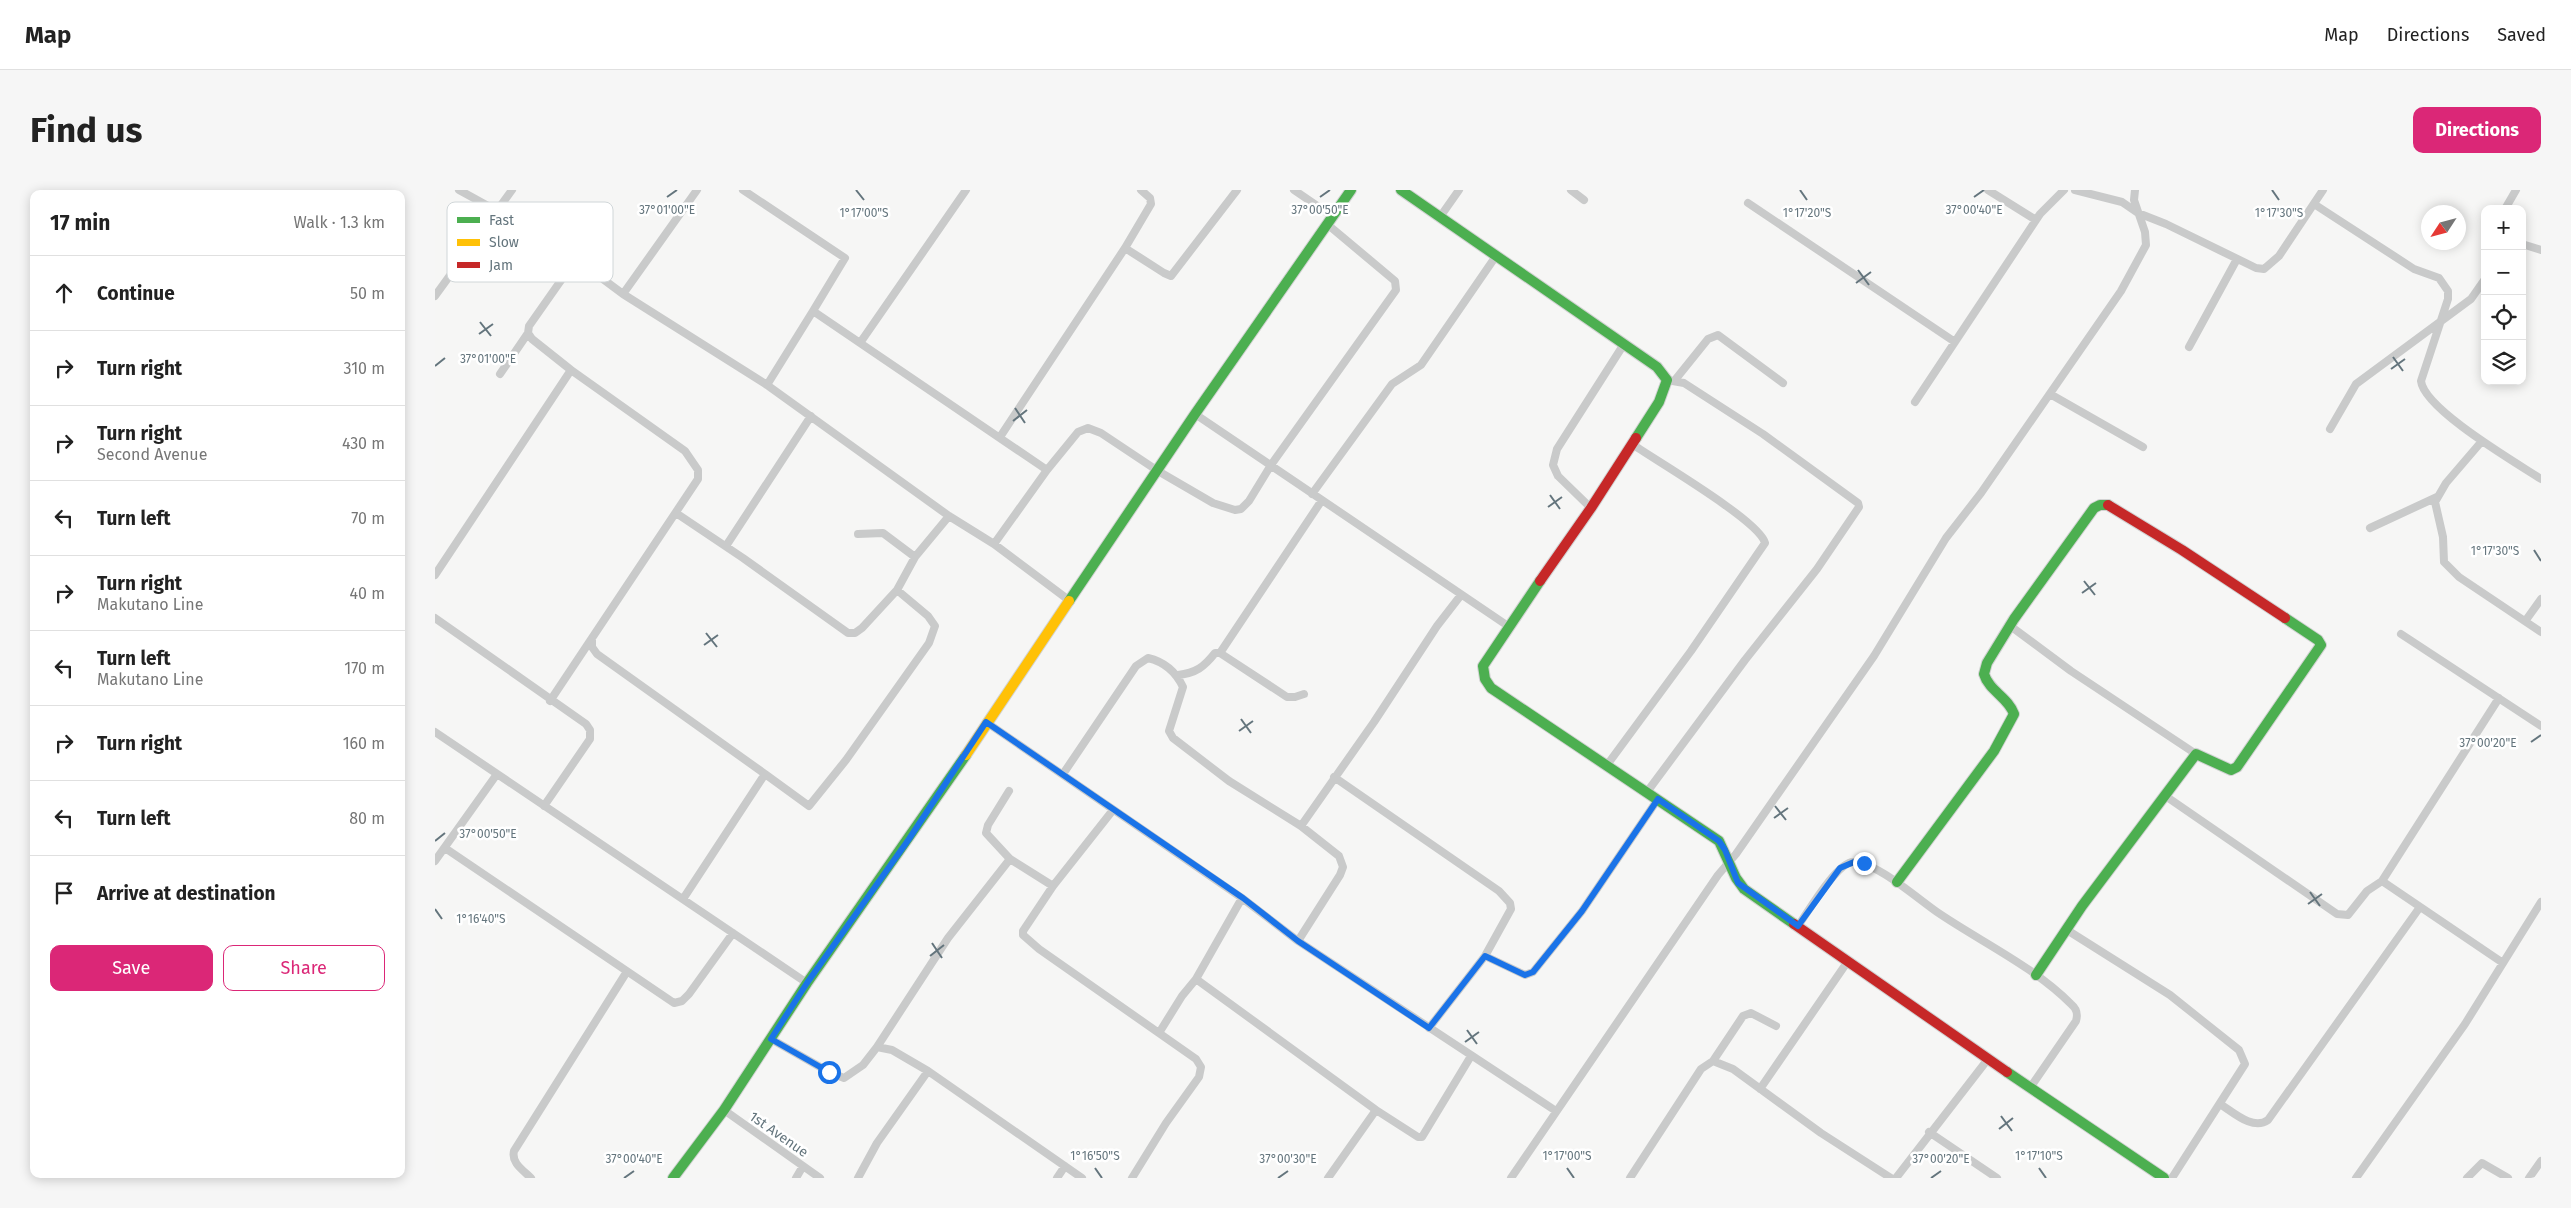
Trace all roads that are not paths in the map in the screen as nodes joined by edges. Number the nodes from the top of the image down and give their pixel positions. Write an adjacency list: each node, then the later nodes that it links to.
1 (459, 190): 22 (street)
2 (512, 190): 23 (street)
3 (697, 190): 40 (street)
4 (743, 190): 42 (street)
5 (966, 190): 46 (street)
6 (1141, 190): 32 (street)
7 (1237, 190): 32 (street)
8 (1294, 190): 29 (street)
9 (1351, 190): 29 (street)
10 (1401, 190): 28 (street)
11 (1459, 190): 28 (street)
12 (1571, 190): 21 (street)
13 (1988, 190): 30 (street)
14 (2065, 190): 30 (street)
15 (2075, 190): 20 (street)
16 (2092, 190): 20 (street)
17 (2135, 190): 27 (street)
18 (2323, 190): 25 (street)
19 (2516, 190): 26 (street)
20 (2107, 197): 27 (street)
21 (1584, 200)
22 (480, 202)
23 (502, 202)
24 (1748, 203): 45 (street)
25 (2314, 204): 35 (street); 43 (street)
26 (2507, 205)
27 (2138, 213): 35 (street); 54 (street)
28 (1440, 217): 34 (street)
29 (1330, 220): 56 (street); 63 (street)
30 (2036, 220): 45 (street)
31 (2526, 246): 33 (street)
32 (1125, 248): 59 (street)
33 (2540, 251)
34 (1496, 256): 47 (street); 67 (street)
35 (2237, 259): 48 (street)
36 (447, 279): 41 (street)
37 (560, 282): 44 (street)
38 (607, 282): 40 (street)
39 (2481, 285): 43 (street)
40 (623, 294): 53 (street)
41 (435, 296)
42 (813, 311): 46 (street); 53 (street)
43 (2443, 319): 58 (street); 60 (street)
44 (528, 333): 49 (street); 50 (street)
45 (1955, 342): 55 (street)
46 (860, 343): 59 (street)
47 (1624, 344): 51 (street); 70 (street)
48 (2189, 347)
49 (571, 370): 71 (street); 78 (street)
50 (500, 374)
51 (1671, 380): 52 (street); 61 (street); 105 (street)
52 (1783, 383)
53 (767, 384): 57 (street)
54 (2050, 394): 62 (street); 114 (street)
55 (1915, 402)
56 (1195, 414): 63 (street); 65 (street)
57 (811, 416): 72 (street); 76 (street)
58 (2330, 429)
59 (1000, 437): 64 (street)
60 (2482, 441): 66 (street); 68 (street)
61 (1632, 444): 70 (street); 99 (street)
62 (2143, 447)
63 (1271, 465): 65 (street); 67 (street)
64 (1047, 470): 65 (street); 75 (street)
65 (1158, 471): 82 (street)
66 (2541, 479)
67 (1312, 494): 69 (street)
68 (2437, 497): 73 (street); 84 (street)
69 (1322, 500): 80 (street); 90 (street)
70 (1591, 508): 86 (street)
71 (676, 513): 76 (street); 89 (street)
72 (949, 516): 75 (street); 77 (street)
73 (2370, 528)
74 (858, 534): 77 (street)
75 (994, 544): 82 (street)
76 (726, 546): 79 (street)
77 (915, 557): 79 (street)
78 (435, 575)
79 (897, 590): 101 (street)
80 (1461, 595): 86 (street); 103 (street)
81 (2541, 599): 84 (street)
82 (1070, 600): 95 (street)
83 (435, 618): 94 (street)
84 (2526, 620): 87 (street)
85 (2009, 625): 98 (street); 98 (street); 116 (street)
86 (1508, 626): 99 (street)
87 (2541, 632)
88 (2401, 634): 93 (street)
89 (592, 638): 94 (street); 101 (street)
90 (1220, 653): 91 (street); 92 (street)
91 (1178, 675): 102 (street); 110 (street)
92 (1305, 694)
93 (2499, 698): 96 (street); 115 (street)
94 (549, 701): 108 (street)
95 (986, 722): 102 (street); 133 (street)
96 (2541, 726)
97 (435, 732): 100 (street)
98 (2196, 754): 106 (street)
99 (1607, 765): 105 (street)
100 (497, 774): 108 (street); 111 (street)
101 (765, 774): 119 (street)
102 (1063, 774): 109 (street)
103 (1334, 778): 110 (street); 127 (street)
104 (1009, 791): 112 (street)
105 (1647, 792): 107 (street)
106 (2165, 795): 115 (street); 124 (street)
107 (1658, 799): 114 (street); 127 (street)
108 (544, 806): 119 (street)
109 (1113, 810): 117 (street); 118 (street)
110 (1301, 826): 126 (street)
111 (445, 848): 113 (street); 130 (street)
112 (1010, 859): 117 (street); 138 (street)
113 (435, 861)
114 (1730, 862): 123 (street); 148 (street)
115 (2382, 881): 121 (street)
116 (1897, 882): 123 (street); 131 (street)
117 (1053, 886): 136 (street)
118 (1243, 898): 126 (street); 132 (street)
119 (683, 899): 125 (street)
120 (2541, 902): 122 (street)
121 (2420, 907): 129 (street); 145 (street)
122 (2537, 915): 129 (street)
123 (1798, 926): 128 (street)
124 (2067, 930): 131 (street); 145 (street)
125 (733, 933): 130 (street); 133 (street)
126 (1298, 941): 135 (street)
127 (1485, 956): 135 (street)
128 (1848, 961): 140 (street); 144 (street)
129 (2503, 963): 169 (street)
130 (626, 973): 153 (street)
131 (2036, 975): 143 (street)
132 (1196, 978): 136 (street); 147 (street)
133 (807, 983): 137 (street)
134 (1776, 1026): 141 (street)
135 (1429, 1028): 139 (street)
136 (1159, 1033): 160 (street)
137 (771, 1039): 138 (street); 146 (street)
138 (877, 1046): 142 (street)
139 (1471, 1056): 147 (street); 148 (street)
140 (1988, 1059): 143 (street); 149 (street)
141 (1713, 1061): 144 (street); 163 (street)
142 (928, 1071): 152 (street); 157 (street)
143 (2030, 1088): 167 (street)
144 (1760, 1089): 164 (street)
145 (2220, 1104): 168 (street)
146 (724, 1110): 151 (street, 1st Avenue); 154 (street)
147 (1376, 1110): 161 (street)
148 (1556, 1112): 162 (street)
149 (1929, 1132): 165 (street); 166 (street)
150 (2541, 1161): 172 (street)
151 (803, 1166): 155 (street); 156 (street, 1st Avenue)
152 (1065, 1166): 158 (street); 159 (street)
153 (531, 1178)
154 (673, 1178)
155 (796, 1178)
156 (820, 1178)
157 (858, 1178)
158 (1057, 1178)
159 (1082, 1178)
160 (1132, 1178)
161 (1328, 1178)
162 (1511, 1178)
163 (1630, 1178)
164 (1891, 1178)
165 (1896, 1178)
166 (1997, 1178)
167 (2164, 1178)
168 (2172, 1178)
169 (2356, 1178)
170 (2467, 1178): 171 (street)
171 (2508, 1178)
172 (2529, 1178)

